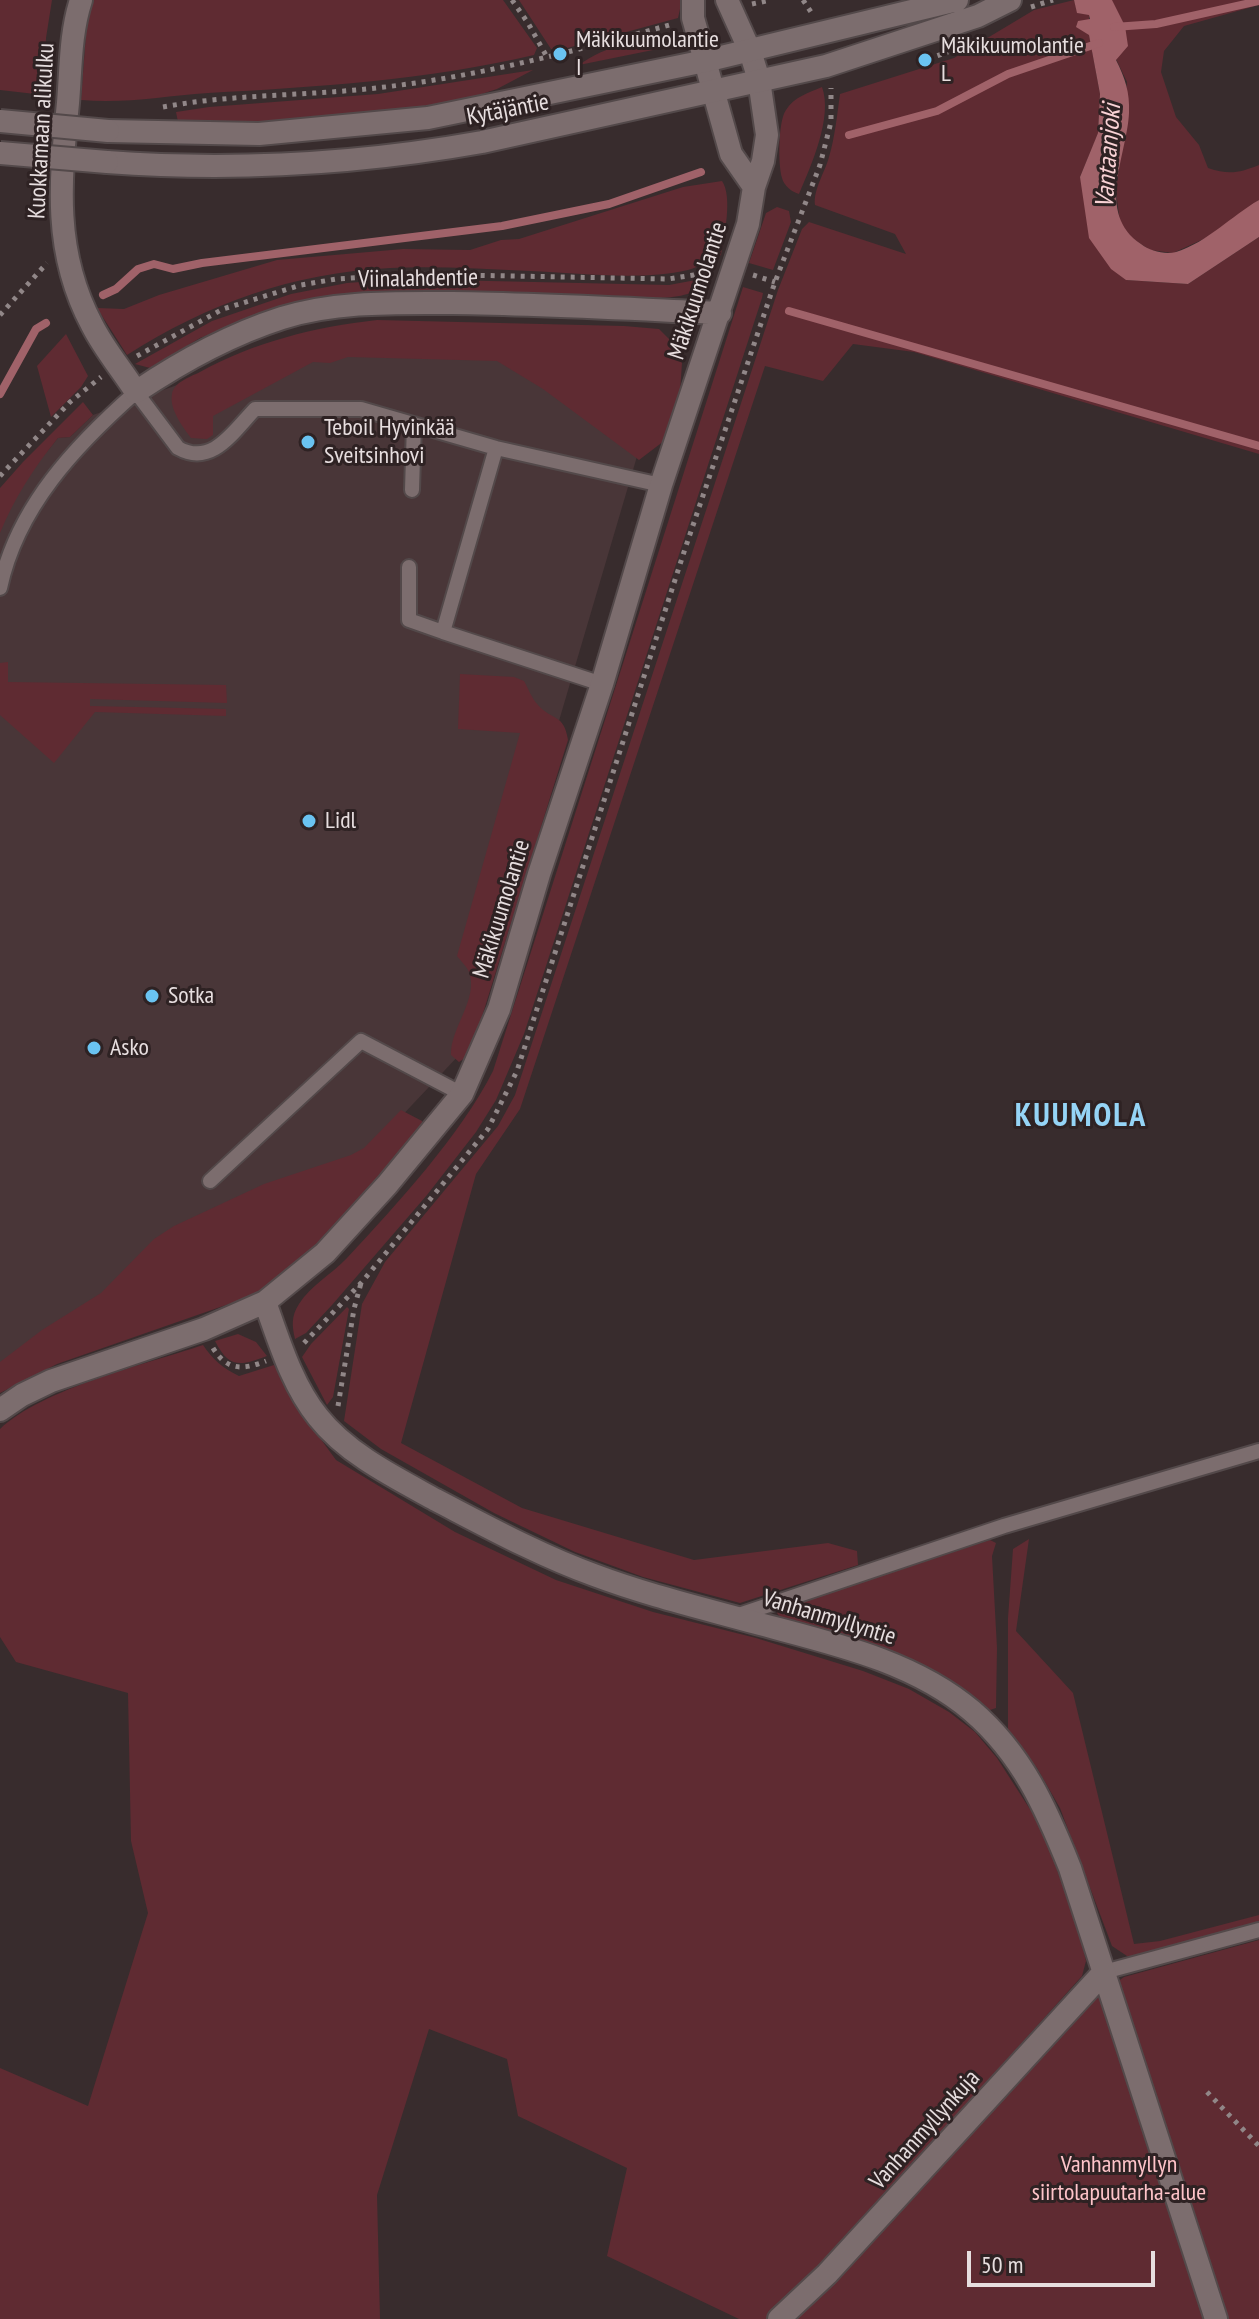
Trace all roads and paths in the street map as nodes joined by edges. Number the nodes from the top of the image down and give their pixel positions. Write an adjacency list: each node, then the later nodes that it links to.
1 (81, 0): 26 (street, Kuokkamaan alikulku)
2 (512, 0): 14 (path)
3 (771, 0): 8 (path)
4 (803, 0): 12 (path)
5 (957, 0): 13 (street, Kytäjäntie)
6 (1010, 0): 16 (street, Kytäjäntie)
7 (1053, 0): 9 (path)
8 (758, 1): 10 (path)
9 (1042, 3)
10 (730, 5): 13 (street, Mäkikuumolantie)
11 (693, 9): 14 (path); 15 (street)
12 (811, 10)
13 (750, 51): 15 (street, Kytäjäntie); 16 (street, Mäkikuumolantie)
14 (547, 57): 18 (path)
15 (705, 61): 17 (street); 19 (street, Kytäjäntie, bridge)
16 (759, 80): 17 (street, Kytäjäntie); 21 (street, Mäkikuumolantie)
17 (714, 92): 20 (street, Kytäjäntie, bridge); 21 (street)
18 (152, 109)
19 (0, 121)
20 (0, 153)
21 (754, 187): 23 (street, Mäkikuumolantie)
22 (47, 262): 24 (path)
23 (720, 313): 26 (street, Viinalahdentie); 30 (street, Mäkikuumolantie)
24 (0, 315)
25 (97, 380): 29 (path)
26 (136, 392): 27 (lane); 33 (lane)
27 (414, 424): 28 (lane); 31 (lane)
28 (496, 448): 30 (lane); 34 (lane)
29 (0, 476)
30 (661, 485): 35 (street, Mäkikuumolantie)
31 (412, 490)
32 (409, 567): 34 (lane)
33 (0, 588)
34 (443, 632): 35 (lane)
35 (602, 684): 36 (street, Mäkikuumolantie)
36 (462, 1094): 37 (lane); 39 (street, Mäkikuumolantie)
37 (210, 1181)
38 (362, 1282): 41 (path)
39 (265, 1302): 40 (street, Mäkikuumolantie); 41 (street, Vanhanmyllyntie)
40 (0, 1410)
41 (338, 1438): 43 (street, Vanhanmyllyntie)
42 (1259, 1451): 43 (lane)
43 (733, 1617): 45 (street, Vanhanmyllyntie)
44 (1259, 1930): 45 (lane)
45 (1104, 1972): 48 (street, Vanhanmyllynkuja); 49 (street, Vanhanmyllyntie)
46 (1207, 2092): 47 (path)
47 (1259, 2146)
48 (779, 2319)
49 (1216, 2319)

